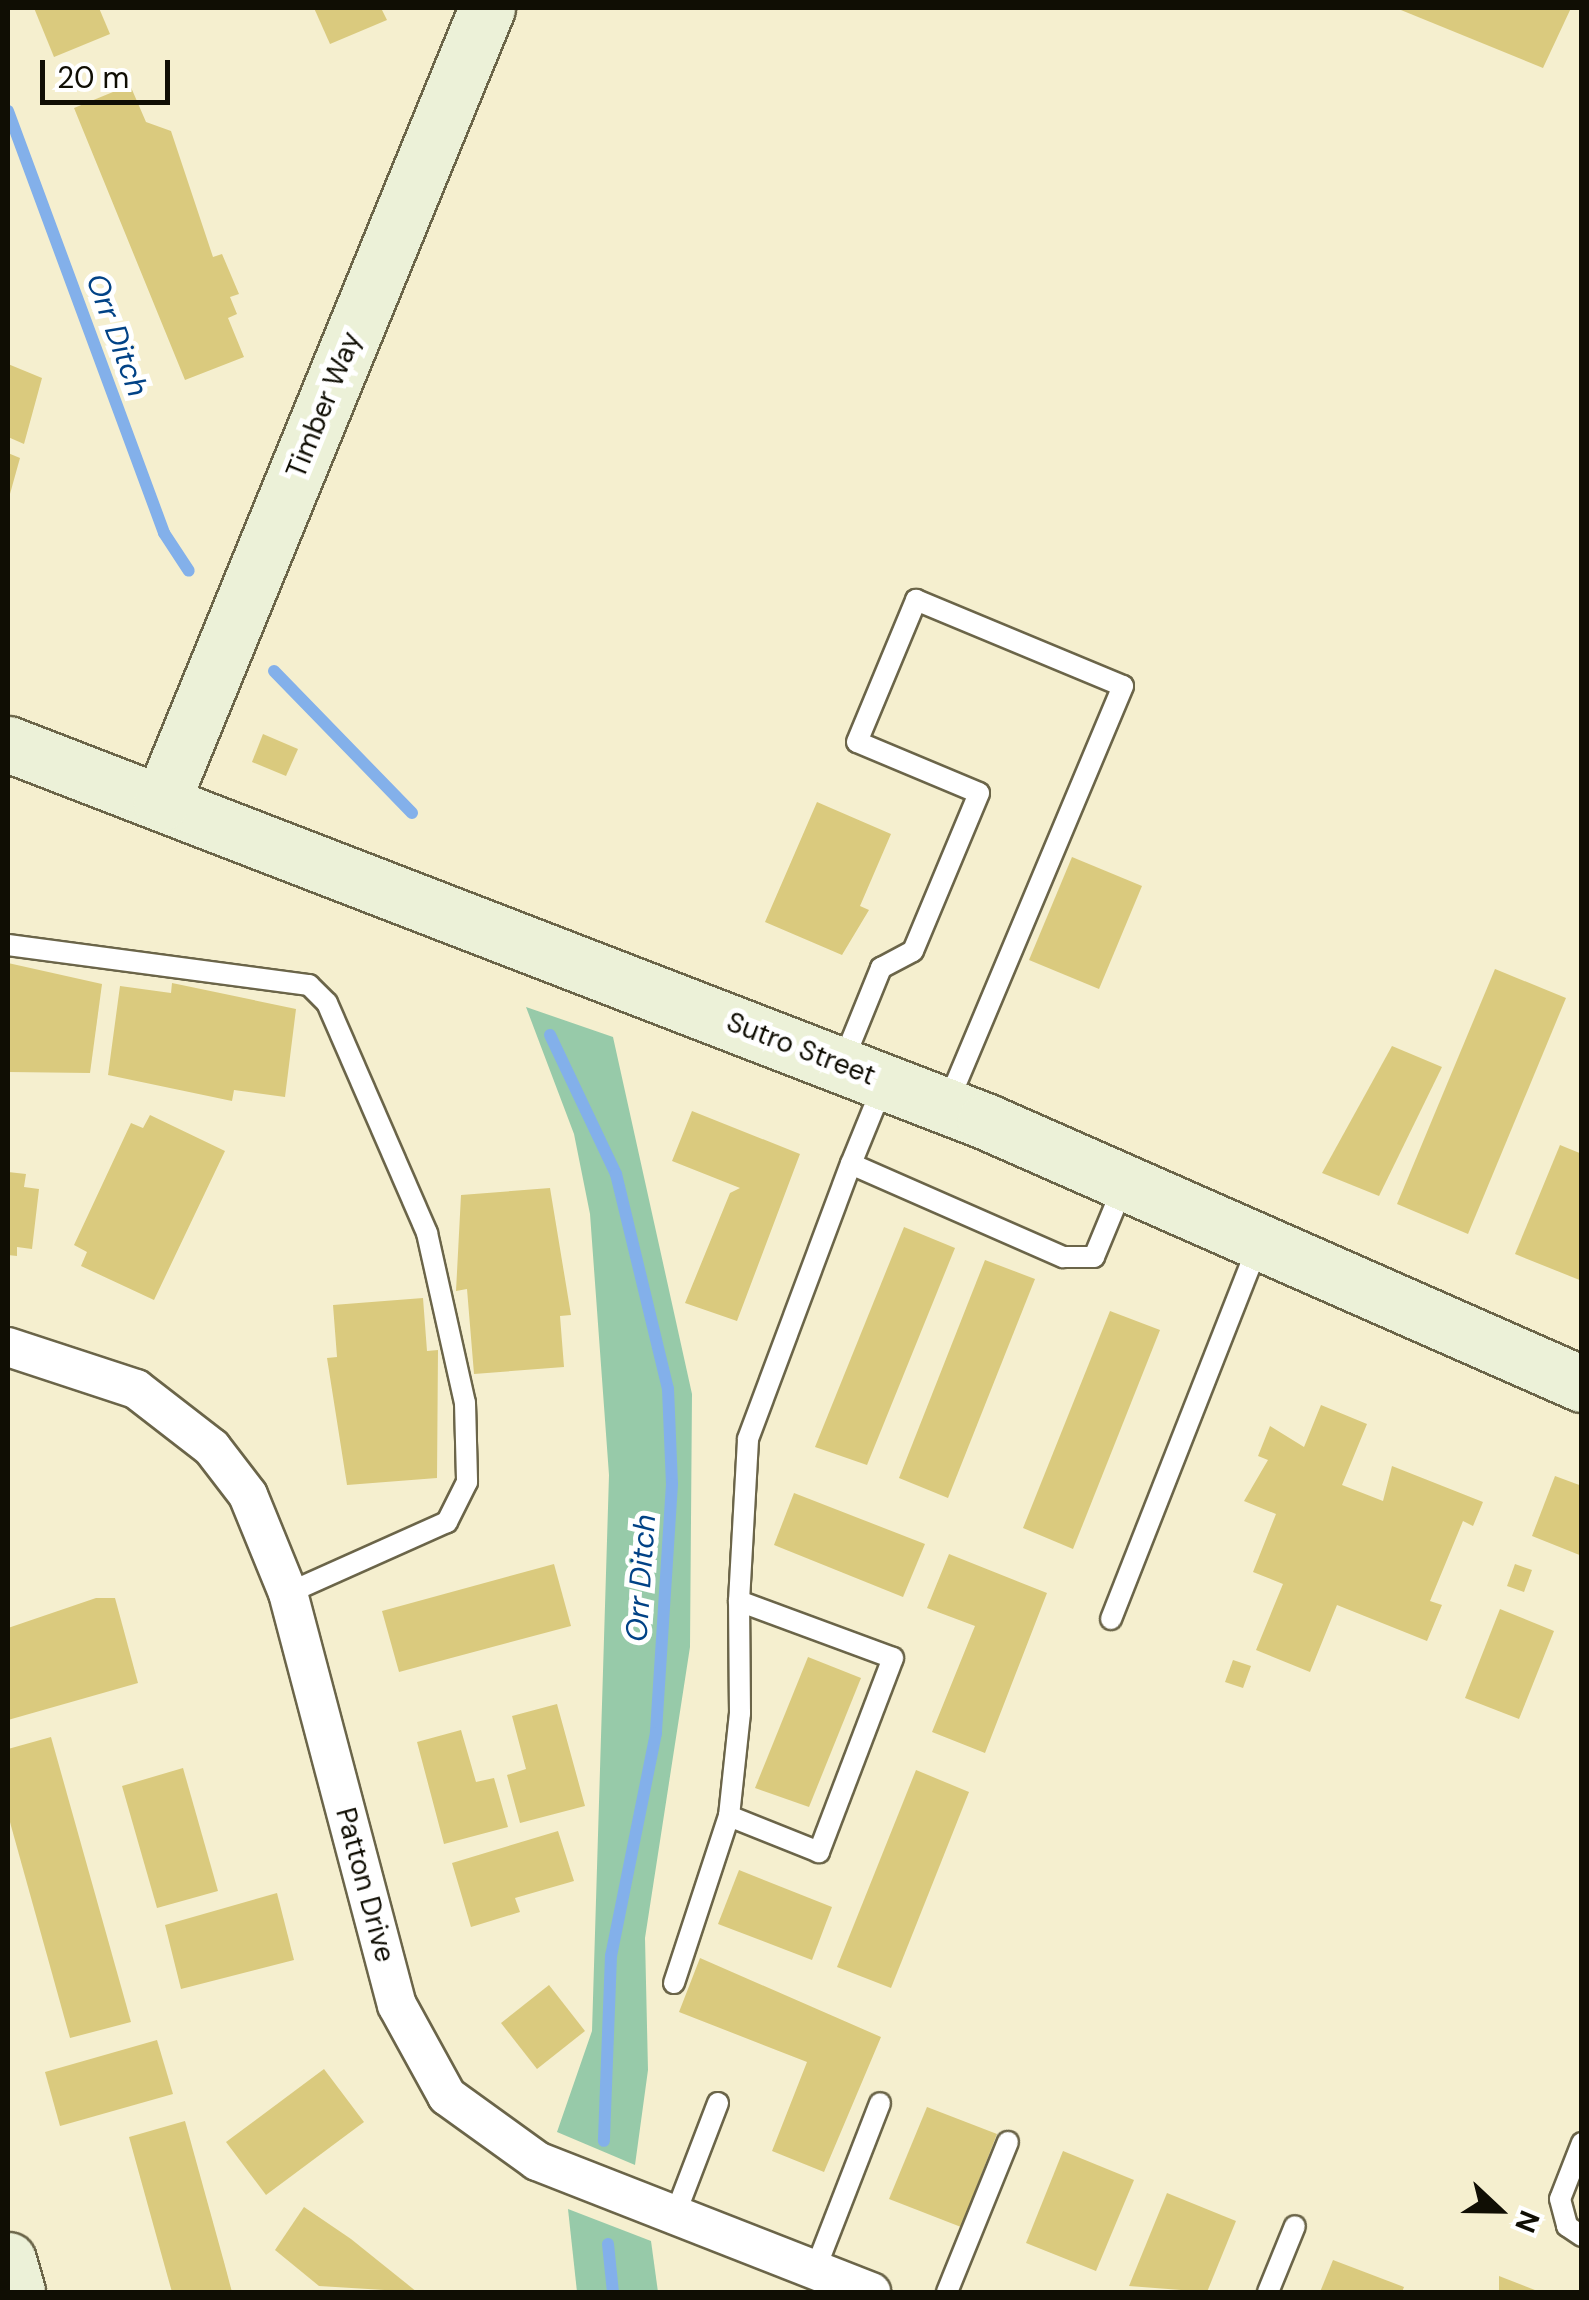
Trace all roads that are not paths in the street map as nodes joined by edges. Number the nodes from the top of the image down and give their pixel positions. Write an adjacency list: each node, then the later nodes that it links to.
1 (487, 8): 3 (main road, Timber Way)
2 (8, 744): 3 (main road, Sutro Street)
3 (161, 803): 5 (main road, Sutro Street)
4 (8, 944): 12 (lane)
5 (863, 1073): 6 (main road, Sutro Street); 6 (lane); 7 (lane)
6 (946, 1106): 8 (main road, Sutro Street)
7 (851, 1164): 8 (lane); 13 (lane)
8 (1125, 1182): 9 (main road, Sutro Street)
9 (1260, 1241): 11 (main road, Sutro Street); 14 (lane)
10 (8, 1346): 12 (street, Patton Drive)
11 (1582, 1384)
12 (288, 1593): 21 (street, Patton Drive)
13 (739, 1601): 15 (lane); 15 (lane)
14 (1111, 1618)
15 (728, 1816): 16 (lane)
16 (674, 1982)
17 (718, 2103): 21 (lane)
18 (880, 2103): 25 (lane)
19 (1008, 2142): 28 (lane)
20 (1582, 2144): 23 (lane)
21 (675, 2215): 25 (street, Patton Drive)
22 (1295, 2226): 29 (lane)
23 (1582, 2236)
24 (8, 2260): 26 (main road)
25 (815, 2270): 27 (street, Patton Drive)
26 (16, 2292)
27 (872, 2292)
28 (947, 2292)
29 (1268, 2292)

